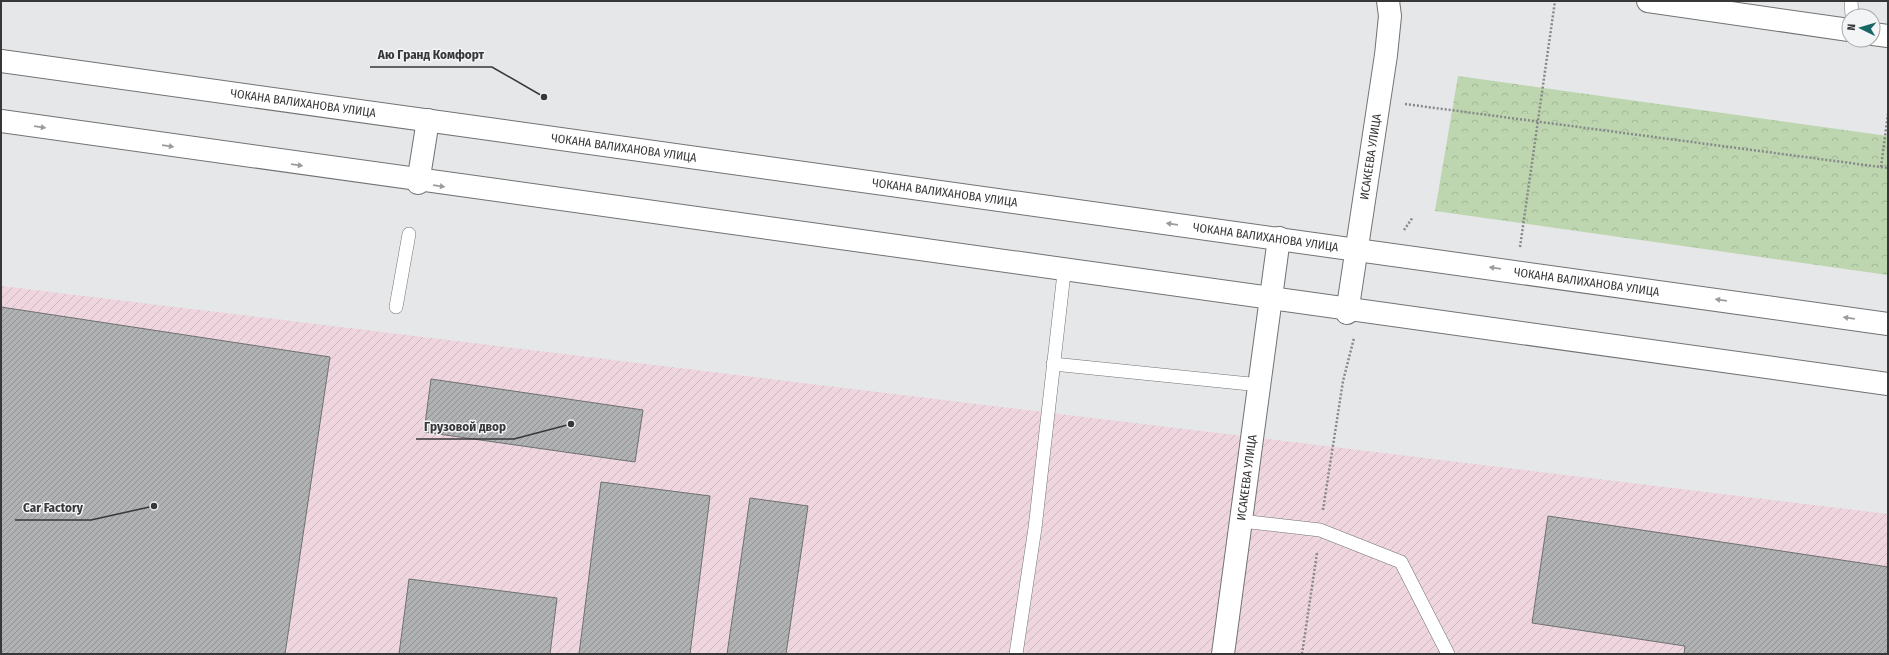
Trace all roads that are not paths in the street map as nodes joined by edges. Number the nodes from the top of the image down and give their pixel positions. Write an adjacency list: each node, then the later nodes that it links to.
1 (1658, 2): 3 (main road)
2 (1389, 8): 10 (main road, ИСАКЕЕВА УЛИЦА)
3 (1841, 29)
4 (1, 61): 5 (main road, ЧОКАНА ВАЛИХАНОВА УЛИЦА)
5 (428, 120): 7 (main road); 9 (main road, ЧОКАНА ВАЛИХАНОВА УЛИЦА, one-way to 5)
6 (1, 121): 7 (main road, one-way to 7)
7 (418, 183): 11 (main road, one-way to 11)
8 (409, 234): 13 (lane)
9 (1279, 238): 10 (main road, ЧОКАНА ВАЛИХАНОВА УЛИЦА); 12 (main road, ИСАКЕЕВА УЛИЦА)
10 (1358, 249): 14 (main road, ИСАКЕЕВА УЛИЦА); 15 (main road, ЧОКАНА ВАЛИХАНОВА УЛИЦА, one-way to 10)
11 (1064, 273): 12 (main road); 16 (lane)
12 (1271, 302): 14 (main road); 18 (main road, ИСАКЕЕВА УЛИЦА)
13 (396, 307)
14 (1353, 314): 17 (main road)
15 (1888, 324)
16 (1053, 364): 18 (lane); 20 (lane)
17 (1888, 384)
18 (1260, 385): 19 (main road, ИСАКЕЕВА УЛИЦА)
19 (1241, 521): 21 (main road, ИСАКЕЕВА УЛИЦА); 22 (lane)
20 (1016, 654)
21 (1223, 654)
22 (1448, 654)

